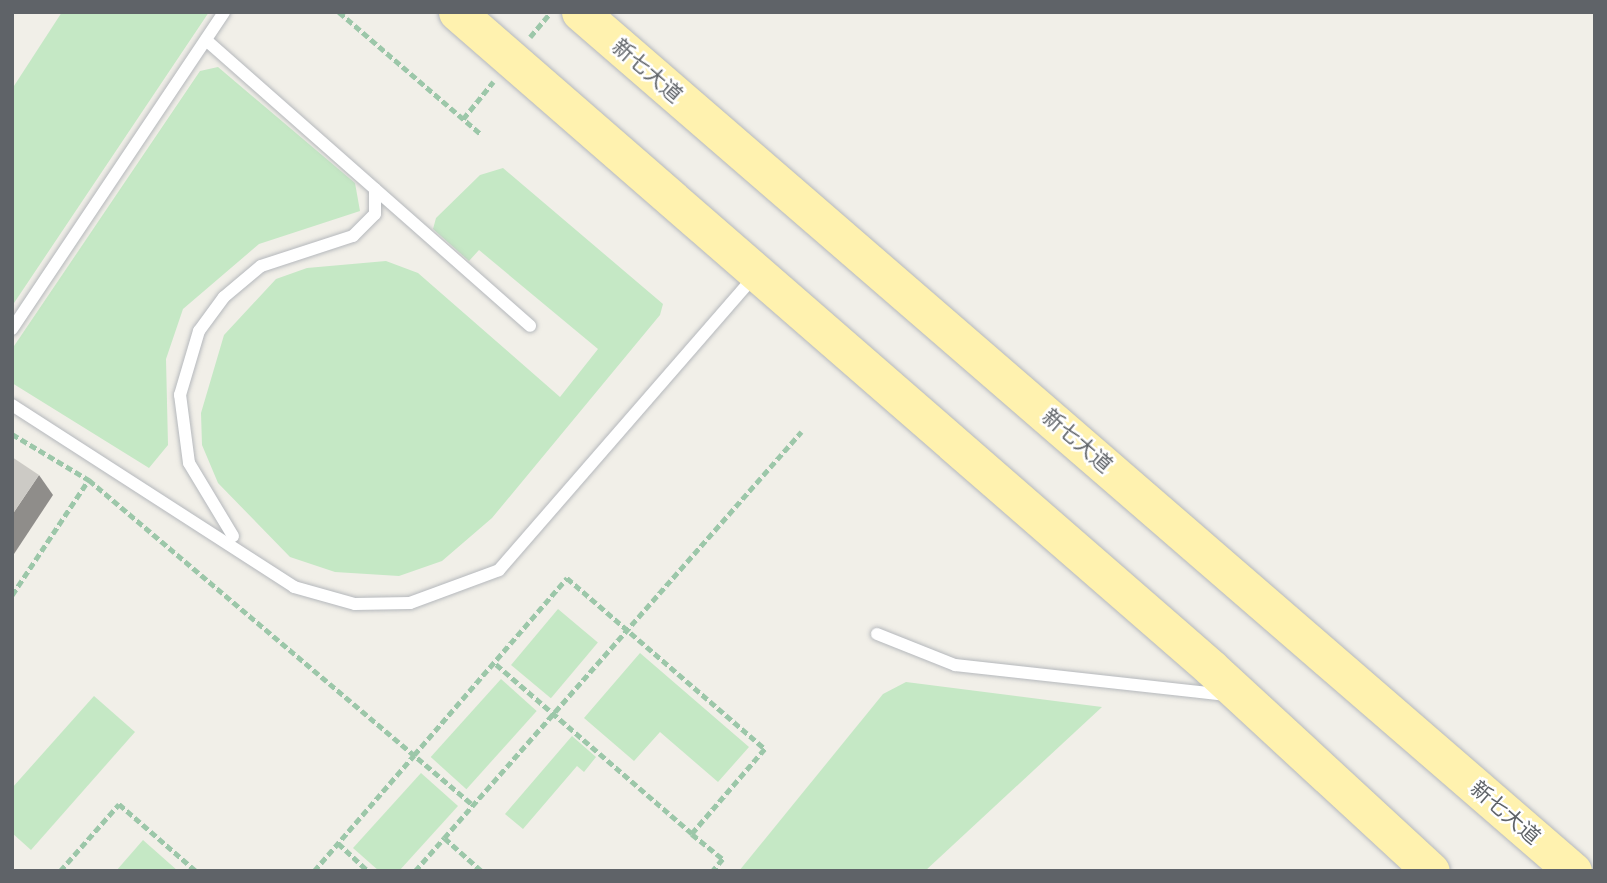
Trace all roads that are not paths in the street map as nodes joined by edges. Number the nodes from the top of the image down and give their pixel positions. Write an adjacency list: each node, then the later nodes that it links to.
1 (224, 12): 4 (lane)
2 (457, 12): 6 (main road)
3 (580, 12): 14 (main road, 新七大道)
4 (206, 40): 5 (lane); 8 (lane)
5 (375, 189): 7 (lane); 10 (lane)
6 (757, 273): 10 (lane); 12 (main road)
7 (530, 326)
8 (12, 329)
9 (12, 405): 10 (lane)
10 (259, 562)
11 (877, 634): 12 (lane)
12 (1242, 697): 13 (main road)
13 (1431, 871)
14 (1573, 871)

